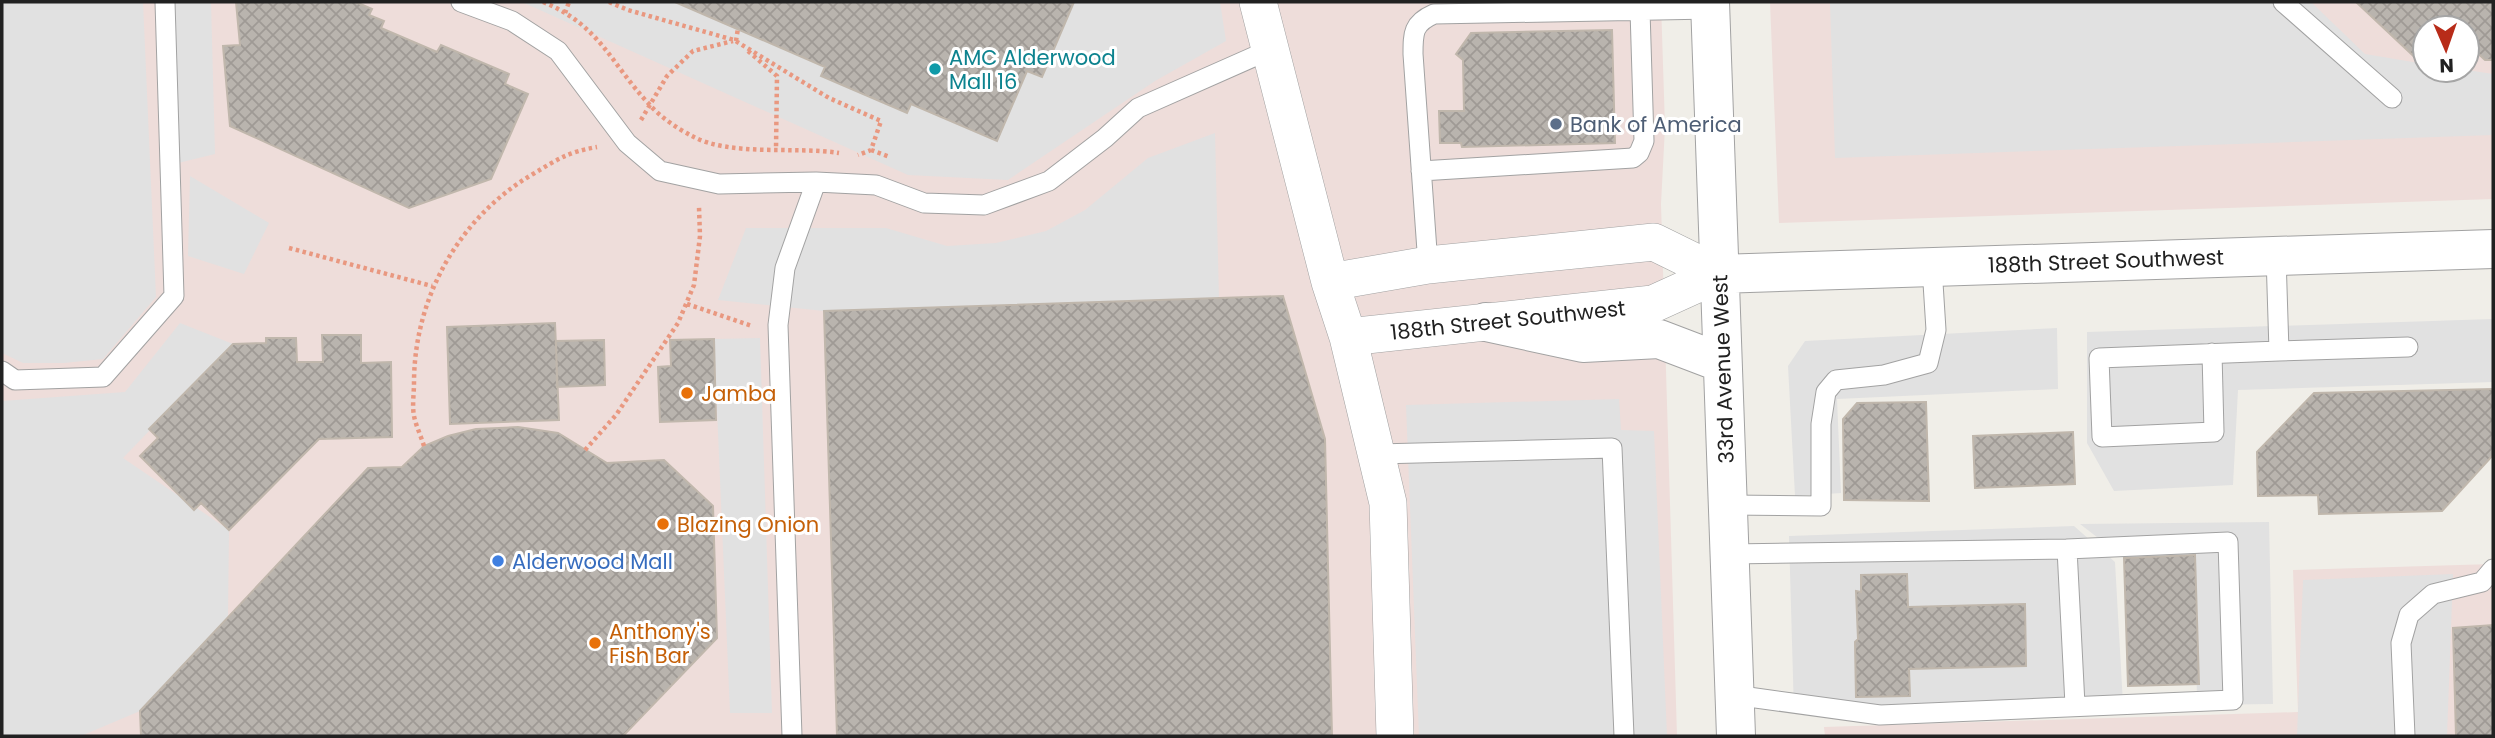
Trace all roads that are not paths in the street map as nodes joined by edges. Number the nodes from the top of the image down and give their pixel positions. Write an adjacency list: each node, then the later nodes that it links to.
1 (166, 2): 23 (lane)
2 (461, 2): 10 (lane)
3 (1258, 2): 7 (street)
4 (2283, 2): 8 (lane)
5 (1710, 5): 6 (lane); 15 (street, 33rd Avenue West)
6 (1640, 10): 9 (lane); 9 (lane)
7 (1269, 50): 10 (lane); 16 (street)
8 (2392, 98)
9 (1421, 171): 13 (lane)
10 (816, 182): 31 (lane)
11 (2493, 249): 12 (street, 188th Street Southwest)
12 (2276, 256): 14 (street, 188th Street Southwest); 20 (lane)
13 (1428, 265): 15 (street, 188th Street Southwest); 16 (street, 188th Street Southwest)
14 (1932, 267): 15 (street, 188th Street Southwest); 25 (lane)
15 (1719, 274): 17 (street, 188th Street Southwest); 22 (street, 33rd Avenue West)
16 (1330, 282): 18 (street)
17 (1486, 322): 18 (street, 188th Street Southwest); 22 (street)
18 (1348, 337): 24 (street)
19 (2408, 347): 20 (lane)
20 (2279, 351): 21 (lane)
21 (2212, 353): 21 (lane)
22 (1723, 363): 25 (street, 33rd Avenue West)
23 (2, 372)
24 (1378, 454): 32 (street); 33 (lane)
25 (1728, 505): 27 (street, 33rd Avenue West)
26 (2067, 549): 27 (lane); 30 (lane); 30 (lane)
27 (1730, 554): 29 (street, 33rd Avenue West)
28 (2493, 569): 35 (lane)
29 (1734, 695): 30 (lane); 34 (street, 33rd Avenue West)
30 (2075, 705)
31 (792, 736)
32 (1395, 736)
33 (1624, 736)
34 (1736, 736)
35 (2405, 736)

